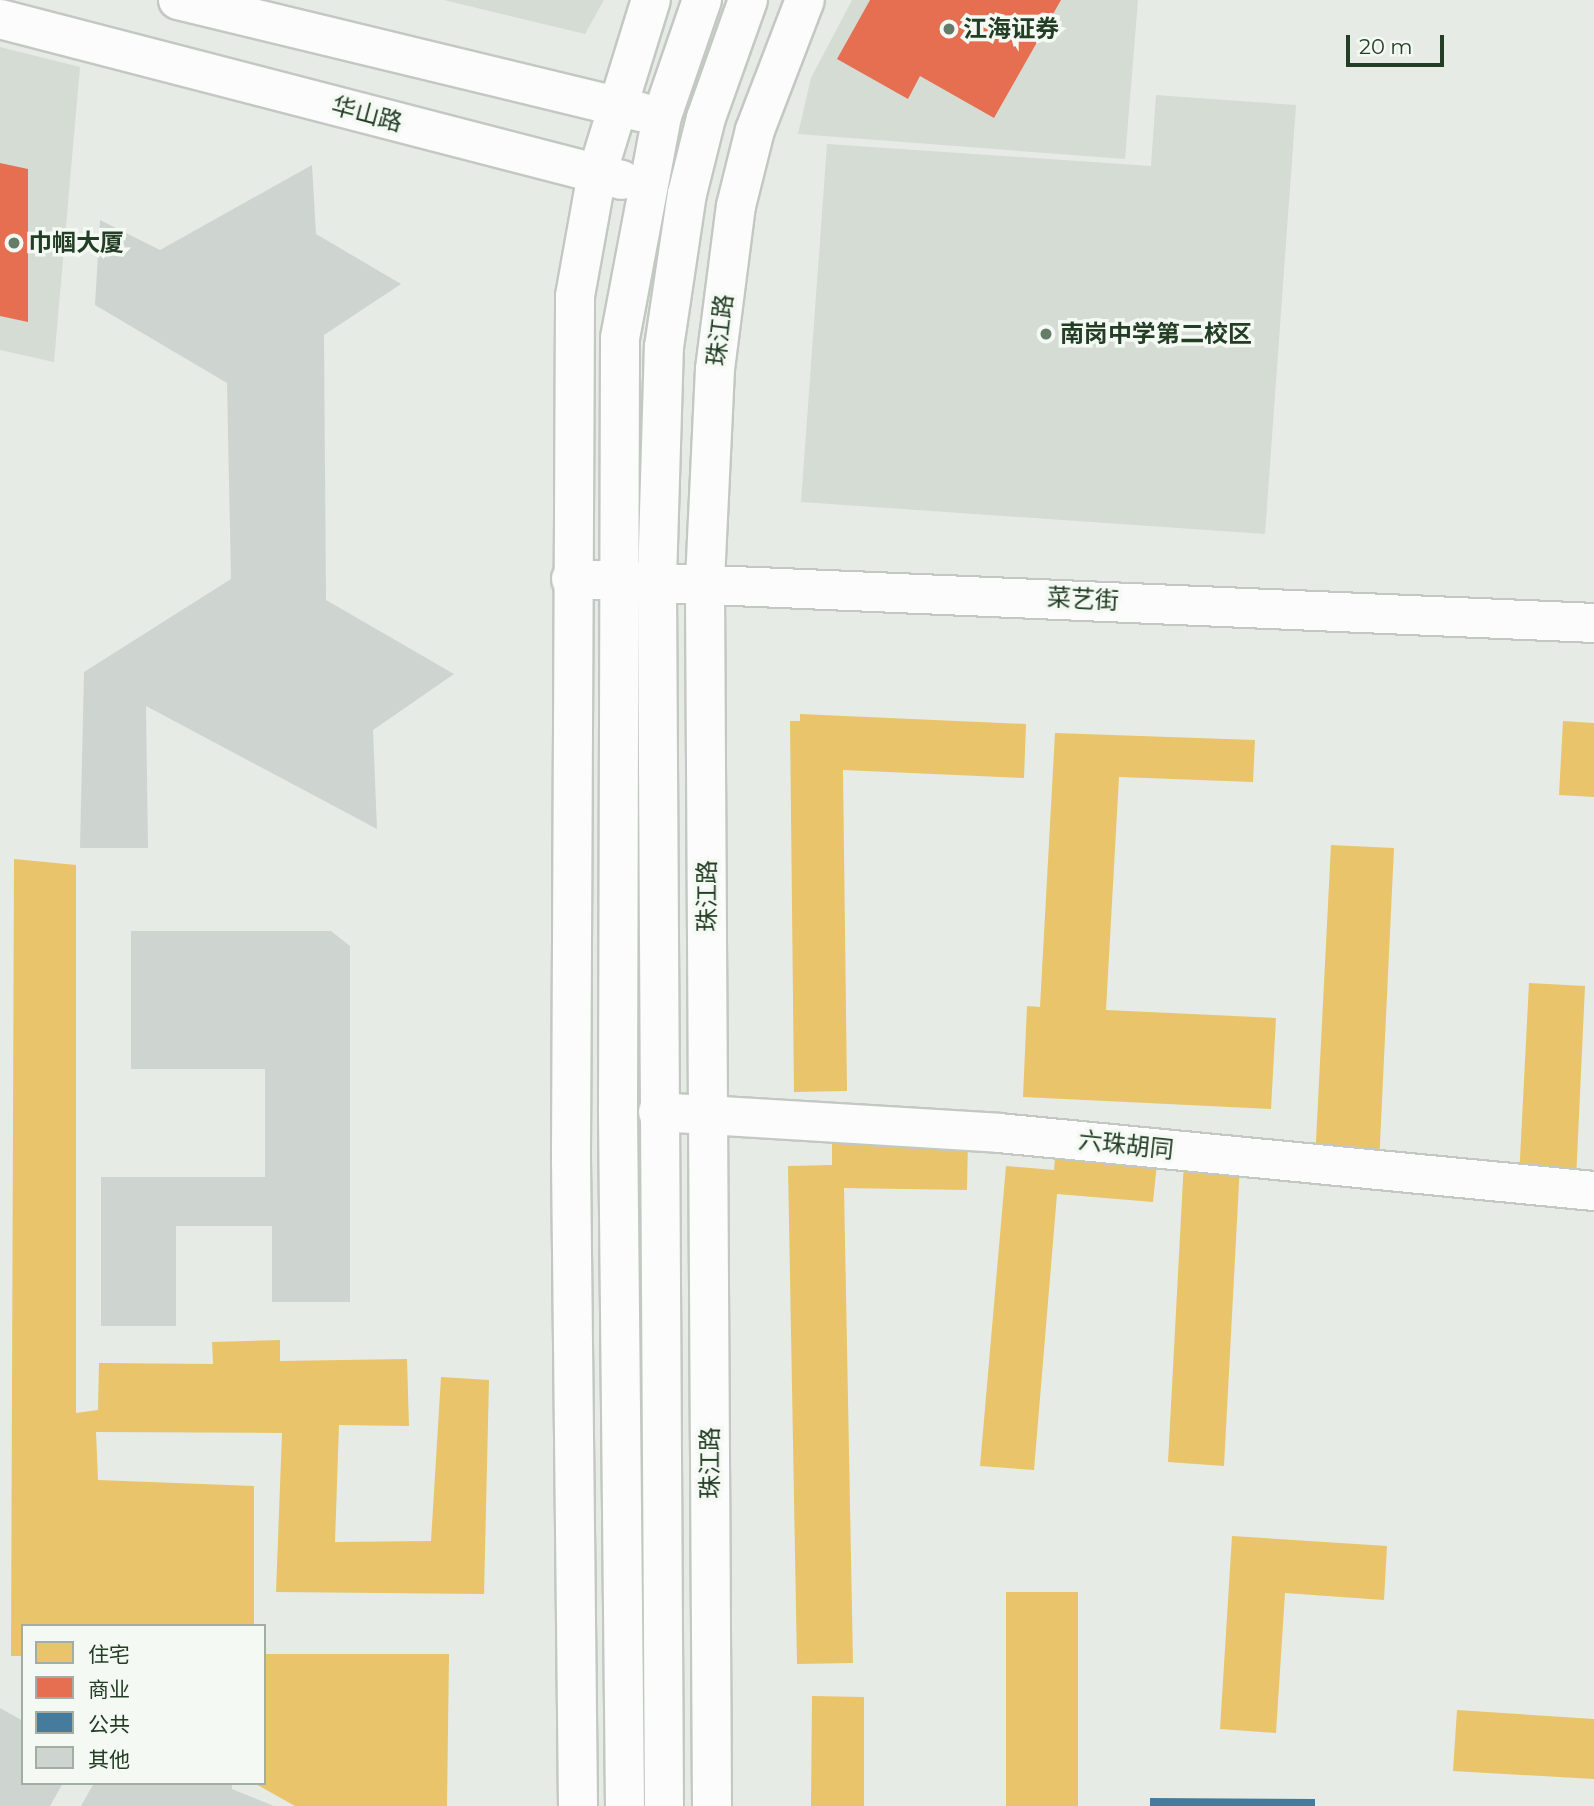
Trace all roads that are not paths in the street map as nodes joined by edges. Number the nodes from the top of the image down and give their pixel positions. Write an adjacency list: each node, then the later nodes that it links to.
1 (178, 0): 7 (main road)
2 (651, 0): 7 (main road)
3 (702, 0): 8 (main road)
4 (748, 0): 9 (main road, 珠江路)
5 (805, 0): 10 (main road, 珠江路)
6 (0, 19): 11 (main road, 华山路)
7 (617, 107): 8 (main road); 11 (main road)
8 (662, 116): 9 (main road); 12 (main road)
9 (704, 125): 10 (main road); 13 (main road, 珠江路)
10 (753, 136): 14 (main road, 珠江路)
11 (597, 174): 12 (main road, 华山路); 15 (main road)
12 (647, 186): 13 (main road, 华山路); 16 (main road)
13 (687, 194): 14 (main road, 华山路); 17 (main road, 珠江路)
14 (736, 206): 18 (main road, 珠江路)
15 (571, 579): 16 (main road, 菜艺街); 23 (main road)
16 (619, 580): 17 (main road, 菜艺街); 24 (main road)
17 (657, 580): 18 (main road, 菜艺街); 20 (main road, 珠江路)
18 (705, 581): 19 (main road, 菜艺街); 21 (main road, 珠江路)
19 (1594, 623)
20 (658, 1112): 21 (main road, 六珠胡同); 25 (main road, 珠江路)
21 (708, 1115): 22 (main road, 六珠胡同); 26 (main road, 珠江路)
22 (1594, 1191)
23 (578, 1806)
24 (625, 1806)
25 (664, 1806)
26 (712, 1806)

